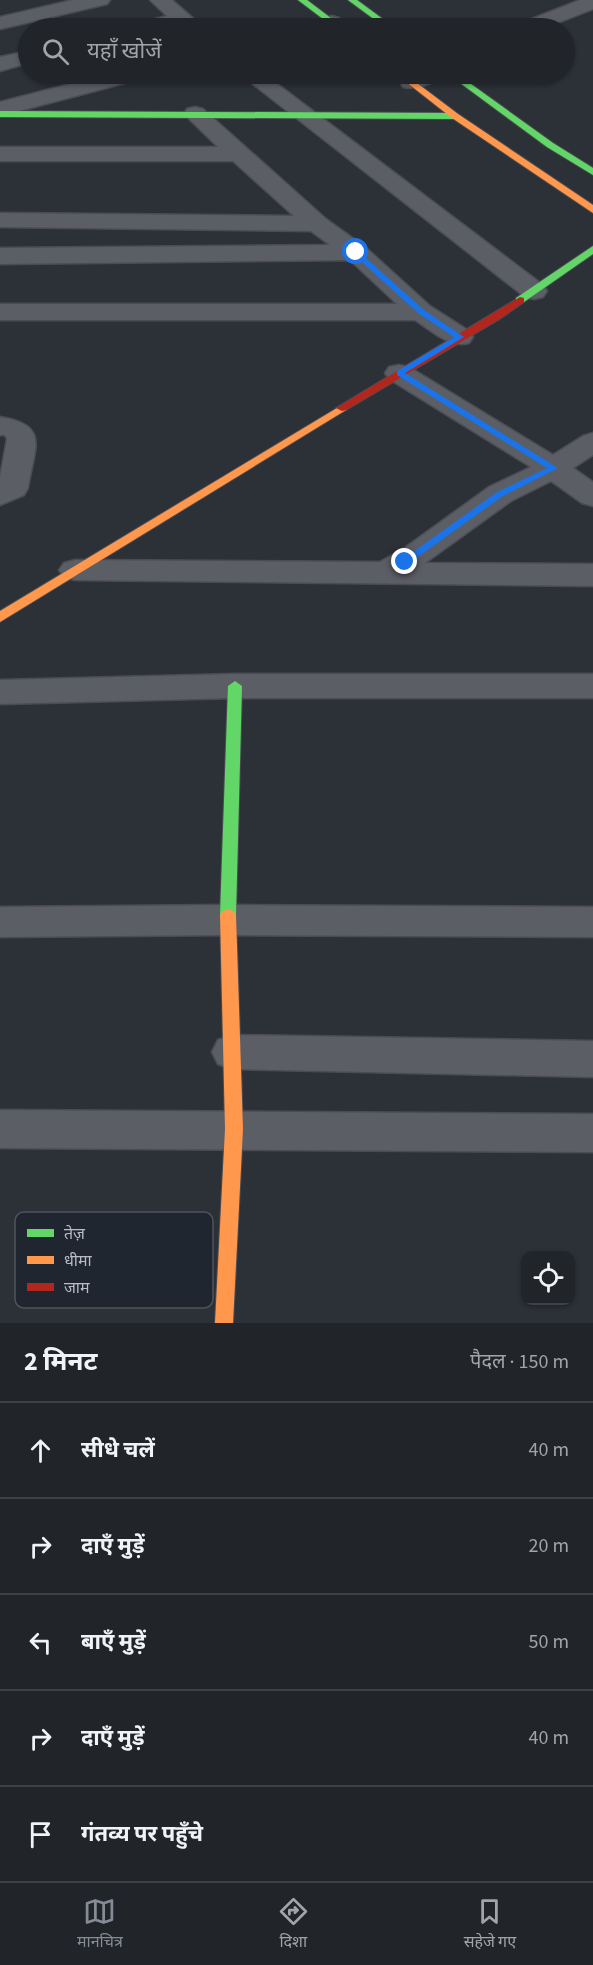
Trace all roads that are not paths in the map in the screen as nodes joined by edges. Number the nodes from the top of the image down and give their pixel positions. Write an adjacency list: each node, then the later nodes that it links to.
1 (100, 0): 6 (street)
2 (160, 0): 7 (street)
3 (302, 0): 8 (street)
4 (352, 0): 9 (street)
5 (591, 4): 10 (street)
6 (22, 18)
7 (180, 18)
8 (326, 18)
9 (377, 18)
10 (553, 18)
11 (18, 19): 12 (street)
12 (0, 23)
13 (18, 60): 14 (street)
14 (0, 64)
15 (97, 84): 19 (street)
16 (264, 84): 21 (street)
17 (413, 84): 22 (street)
18 (466, 84): 25 (street)
19 (0, 112): 20 (street)
20 (195, 114): 21 (street); 24 (street)
21 (304, 115): 22 (street); 32 (street)
22 (455, 116): 26 (street)
23 (0, 154): 24 (street)
24 (239, 154): 28 (street)
25 (593, 172)
26 (593, 210)
27 (0, 220): 28 (street)
28 (317, 224): 30 (street)
29 (593, 249): 32 (street)
30 (356, 252): 31 (street); 34 (street)
31 (0, 256)
32 (534, 291): 35 (street)
33 (0, 312): 34 (street)
34 (421, 312): 35 (street)
35 (460, 337): 36 (street)
36 (399, 373): 39 (street); 42 (street)
37 (0, 426): 40 (street)
38 (593, 442): 39 (street)
39 (553, 468): 41 (street); 43 (street)
40 (0, 495)
41 (593, 496)
42 (75, 570): 43 (street); 45 (street)
43 (384, 574): 44 (street)
44 (593, 575)
45 (0, 617)
46 (235, 686): 47 (street); 48 (street); 49 (street)
47 (593, 686)
48 (0, 692)
49 (228, 920): 50 (street); 51 (street); 52 (street)
50 (0, 922)
51 (593, 922)
52 (232, 1052): 53 (street); 55 (street)
53 (593, 1059)
54 (0, 1129): 55 (street)
55 (234, 1129): 56 (street); 57 (street)
56 (593, 1132)
57 (224, 1323)

